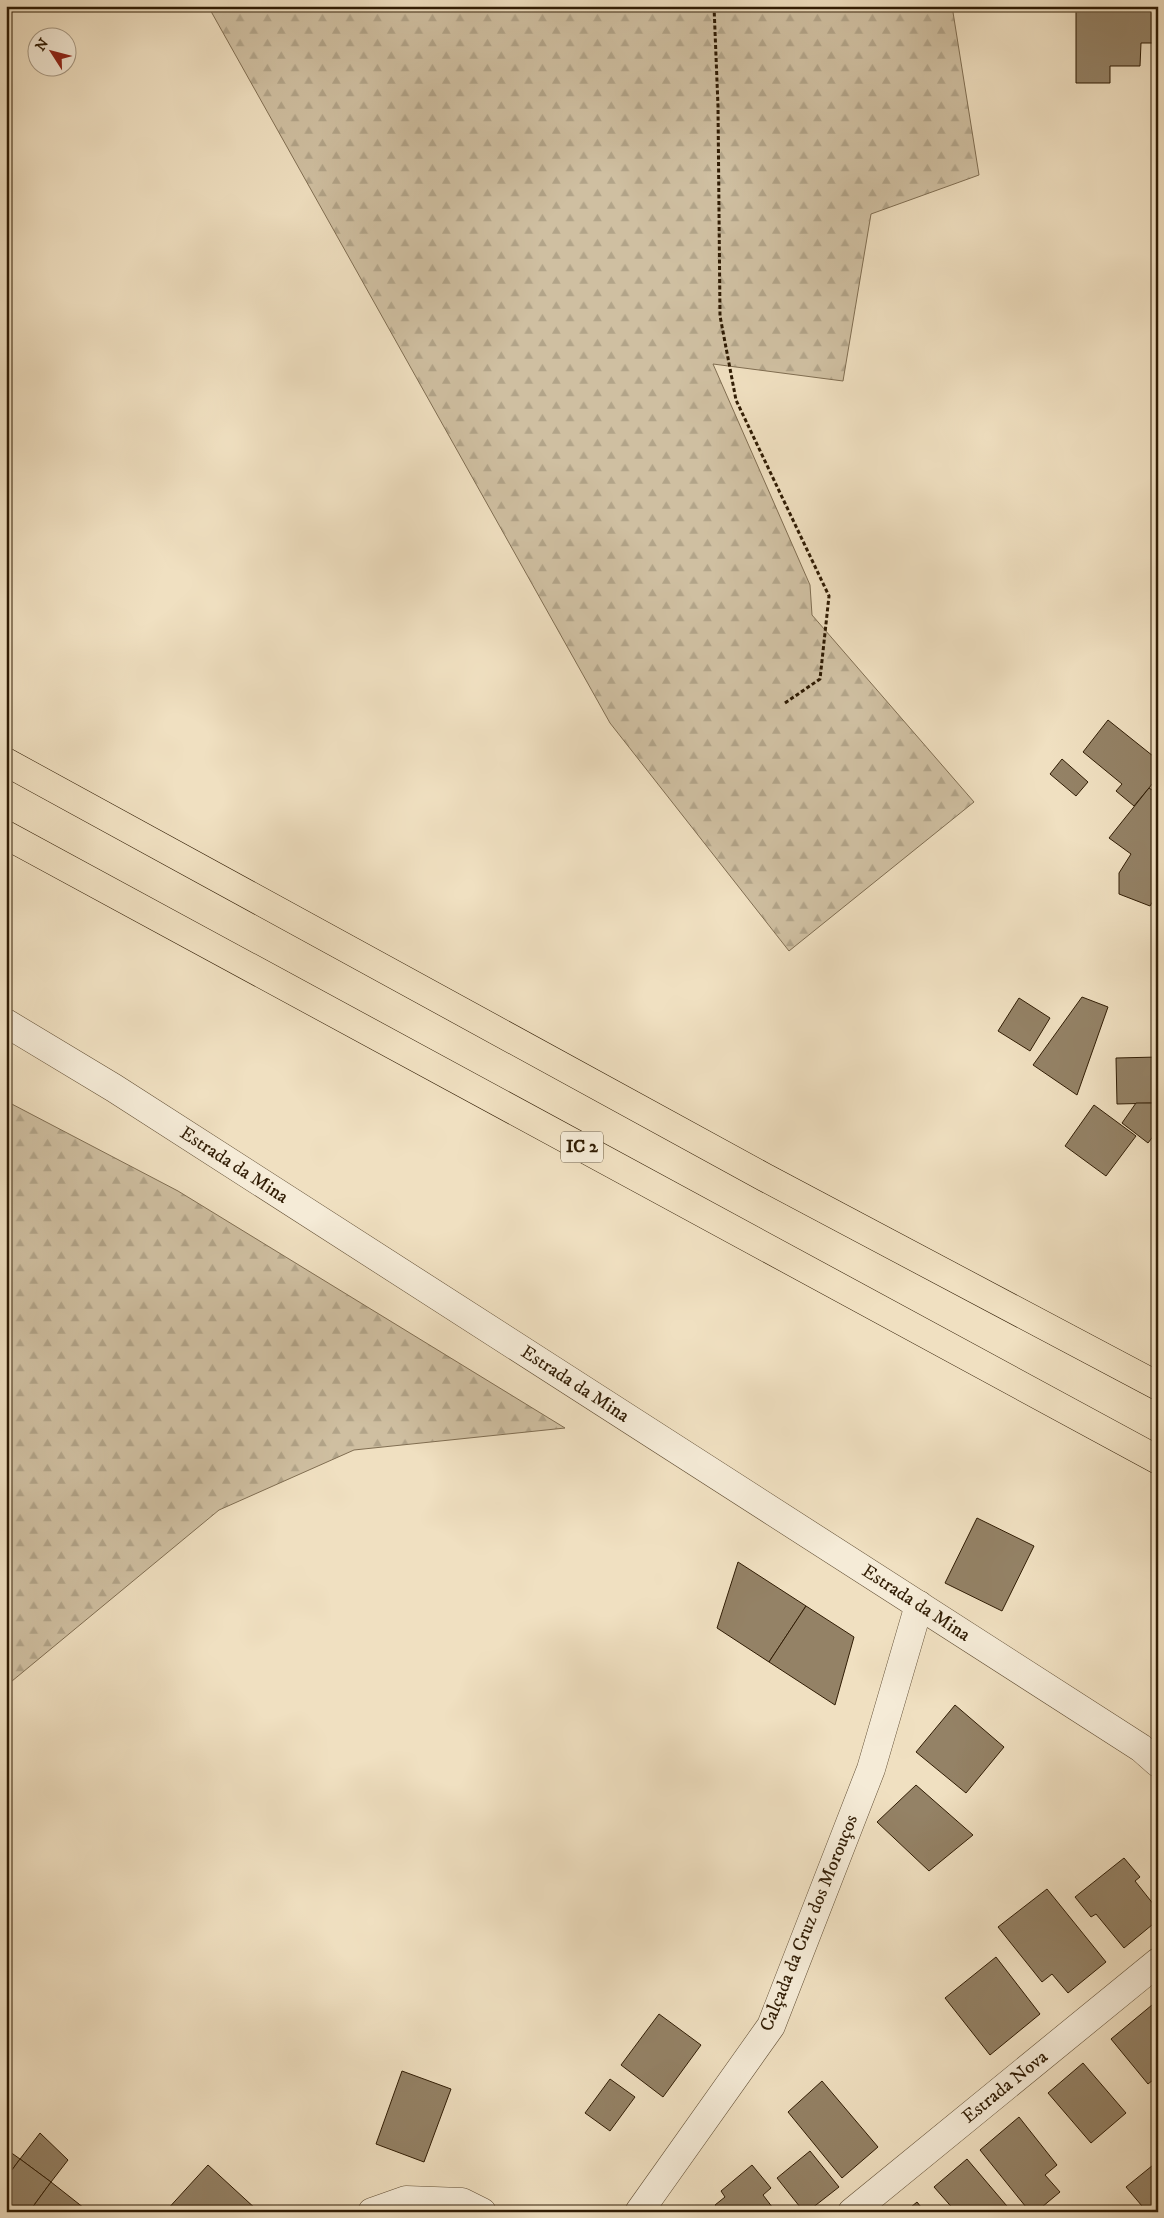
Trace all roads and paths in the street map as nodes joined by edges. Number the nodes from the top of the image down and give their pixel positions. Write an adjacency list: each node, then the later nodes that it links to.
1 (714, 6): 2 (path)
2 (785, 703)
3 (6, 762): 6 (highway)
4 (6, 836): 7 (highway, IC 2)
5 (6, 1023): 8 (street, Estrada da Mina)
6 (1158, 1386)
7 (1158, 1460)
8 (919, 1605): 9 (street, Estrada da Mina); 13 (street, Calçada da Cruz dos Morouços)
9 (1152, 1755)
10 (1158, 1962): 14 (street, Estrada Nova)
11 (372, 2212): 12 (street)
12 (482, 2212)
13 (639, 2212)
14 (852, 2212)

